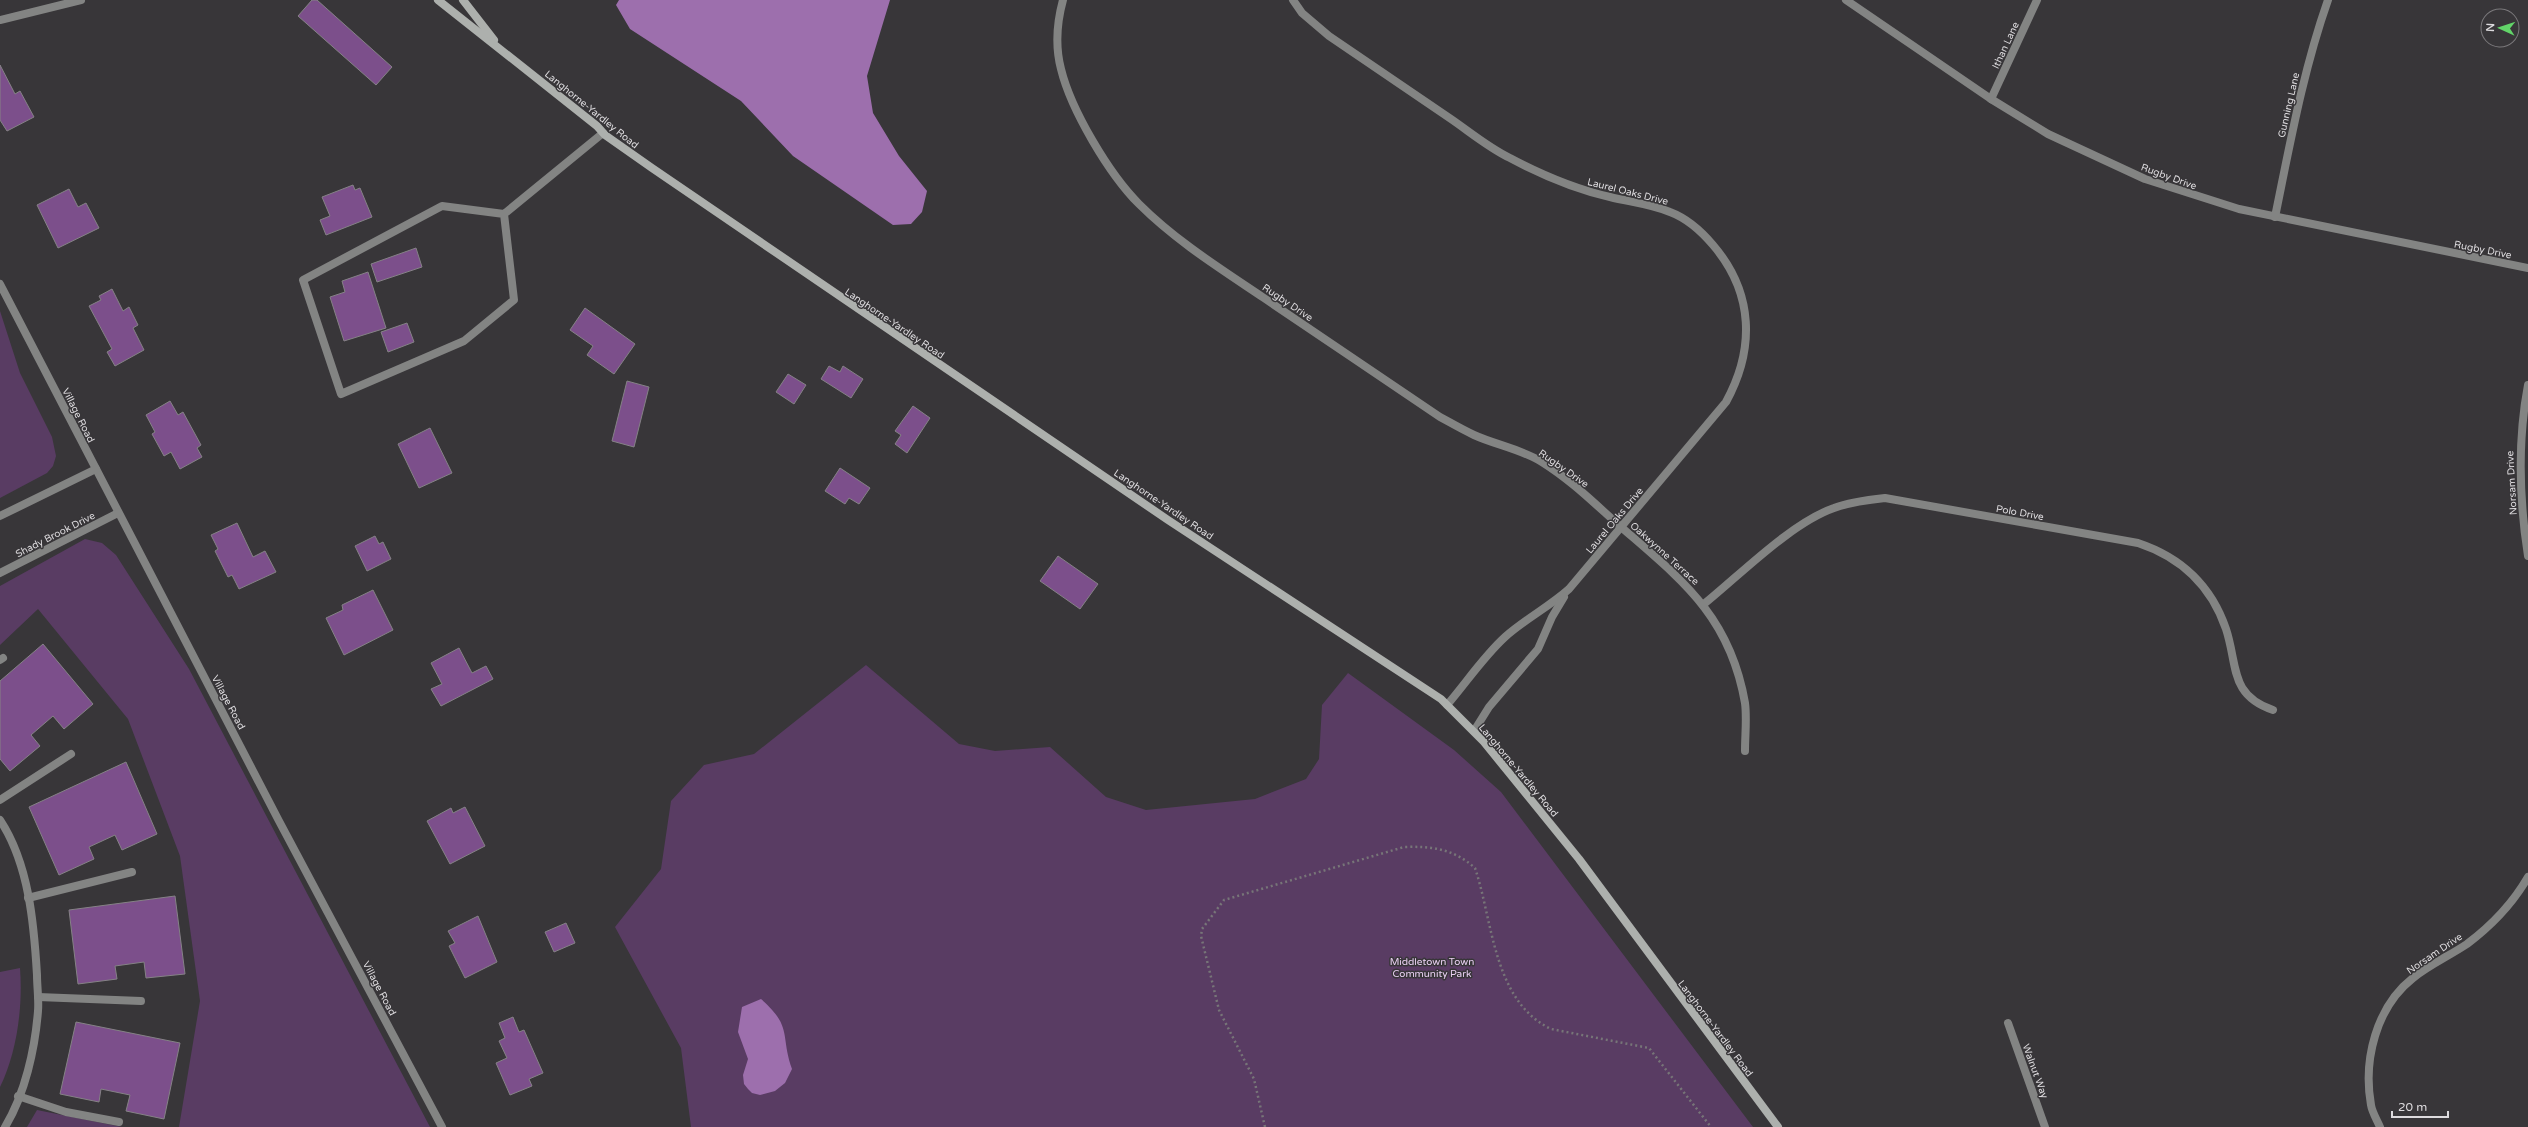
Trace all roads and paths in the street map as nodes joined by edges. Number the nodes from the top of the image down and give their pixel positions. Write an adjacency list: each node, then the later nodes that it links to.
1 (81, 0): 9 (street)
2 (438, 0): 10 (main road, Langhorne-Yardley Road)
3 (463, 0): 10 (main road)
4 (1063, 0): 21 (street, Rugby Drive)
5 (1292, 0): 21 (street, Laurel Oaks Drive)
6 (1846, 0): 11 (street, Rugby Drive)
7 (2037, 0): 11 (street, Ithan Lane)
8 (2328, 0): 14 (street, Gunning Lane)
9 (0, 20)
10 (503, 52): 12 (main road, Langhorne-Yardley Road)
11 (1991, 99): 14 (street, Rugby Drive)
12 (602, 133): 13 (street); 26 (main road, Langhorne-Yardley Road)
13 (504, 214): 13 (street)
14 (2275, 217): 15 (street, Rugby Drive)
15 (2528, 268)
16 (0, 284): 18 (street, Village Road)
17 (2528, 385): 22 (street, Norsam Drive)
18 (96, 469): 19 (street, Village Road); 20 (street)
19 (118, 513): 23 (street, Shady Brook Drive); 42 (street, Village Road)
20 (0, 516)
21 (1621, 527): 24 (street, Laurel Oaks Drive); 25 (street, Oakwynne Terrace)
22 (2528, 556)
23 (0, 573)
24 (1569, 589): 26 (street, Laurel Oaks Drive); 28 (street, Laurel Oaks Drive)
25 (1704, 604): 27 (street, Polo Drive); 29 (street, Oakwynne Terrace)
26 (1448, 705): 28 (main road, Langhorne-Yardley Road)
27 (2273, 710)
28 (1474, 731): 45 (main road, Langhorne-Yardley Road)
29 (1745, 751)
30 (71, 754): 31 (street)
31 (0, 800)
32 (0, 820): 35 (street)
33 (132, 872): 35 (street)
34 (2528, 877): 47 (street, Norsam Drive)
35 (28, 898): 36 (street)
36 (38, 997): 37 (street); 39 (street)
37 (141, 1001)
38 (2008, 1022): 46 (street, Walnut Way)
39 (18, 1096): 40 (street); 41 (street)
40 (119, 1122)
41 (5, 1127)
42 (442, 1127)
43 (1265, 1127): 44 (path)
44 (1711, 1127)
45 (1778, 1127)
46 (2045, 1127)
47 (2380, 1127)

